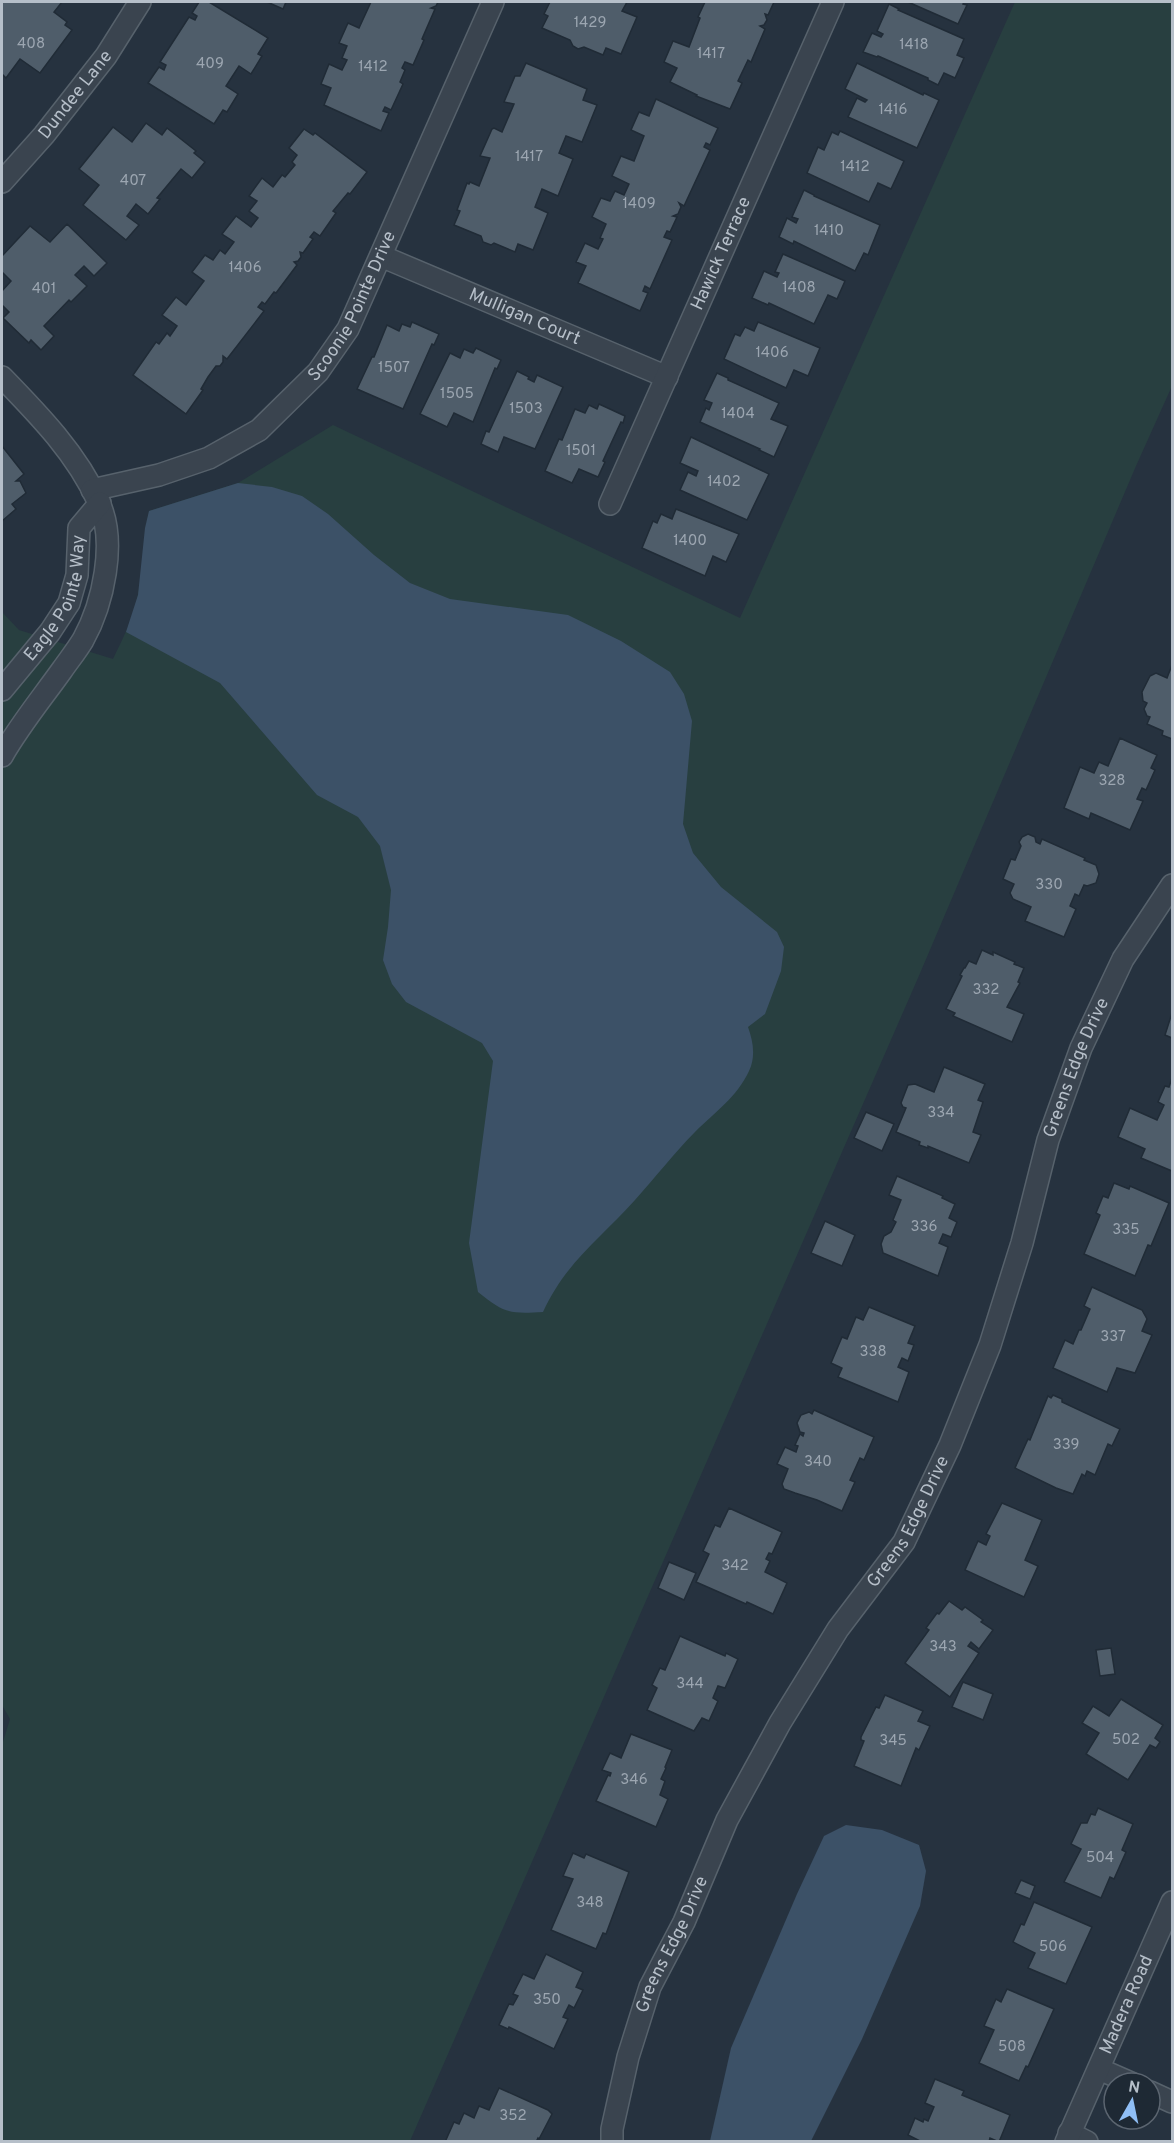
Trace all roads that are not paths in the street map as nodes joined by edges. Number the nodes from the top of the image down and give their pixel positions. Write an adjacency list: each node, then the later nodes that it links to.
1 (140, 2): 4 (street, Dundee Lane)
2 (493, 2): 5 (street, Scoonie Pointe Drive)
3 (833, 2): 7 (street, Hawick Terrace)
4 (2, 182)
5 (381, 256): 7 (street, Mulligan Court); 8 (street, Scoonie Pointe Drive)
6 (2, 377): 8 (street, Eagle Pointe Way)
7 (667, 377): 9 (street, Hawick Terrace)
8 (96, 497): 10 (street, Eagle Pointe Way); 11 (street, Eagle Pointe Way)
9 (610, 504)
10 (2, 690)
11 (2, 756)
12 (1173, 885): 17 (street, Greens Edge Drive)
13 (1173, 1902): 14 (street, Madera Road)
14 (1099, 2069): 15 (street); 16 (street, Madera Road)
15 (1104, 2071)
16 (1074, 2139)
17 (612, 2142)

